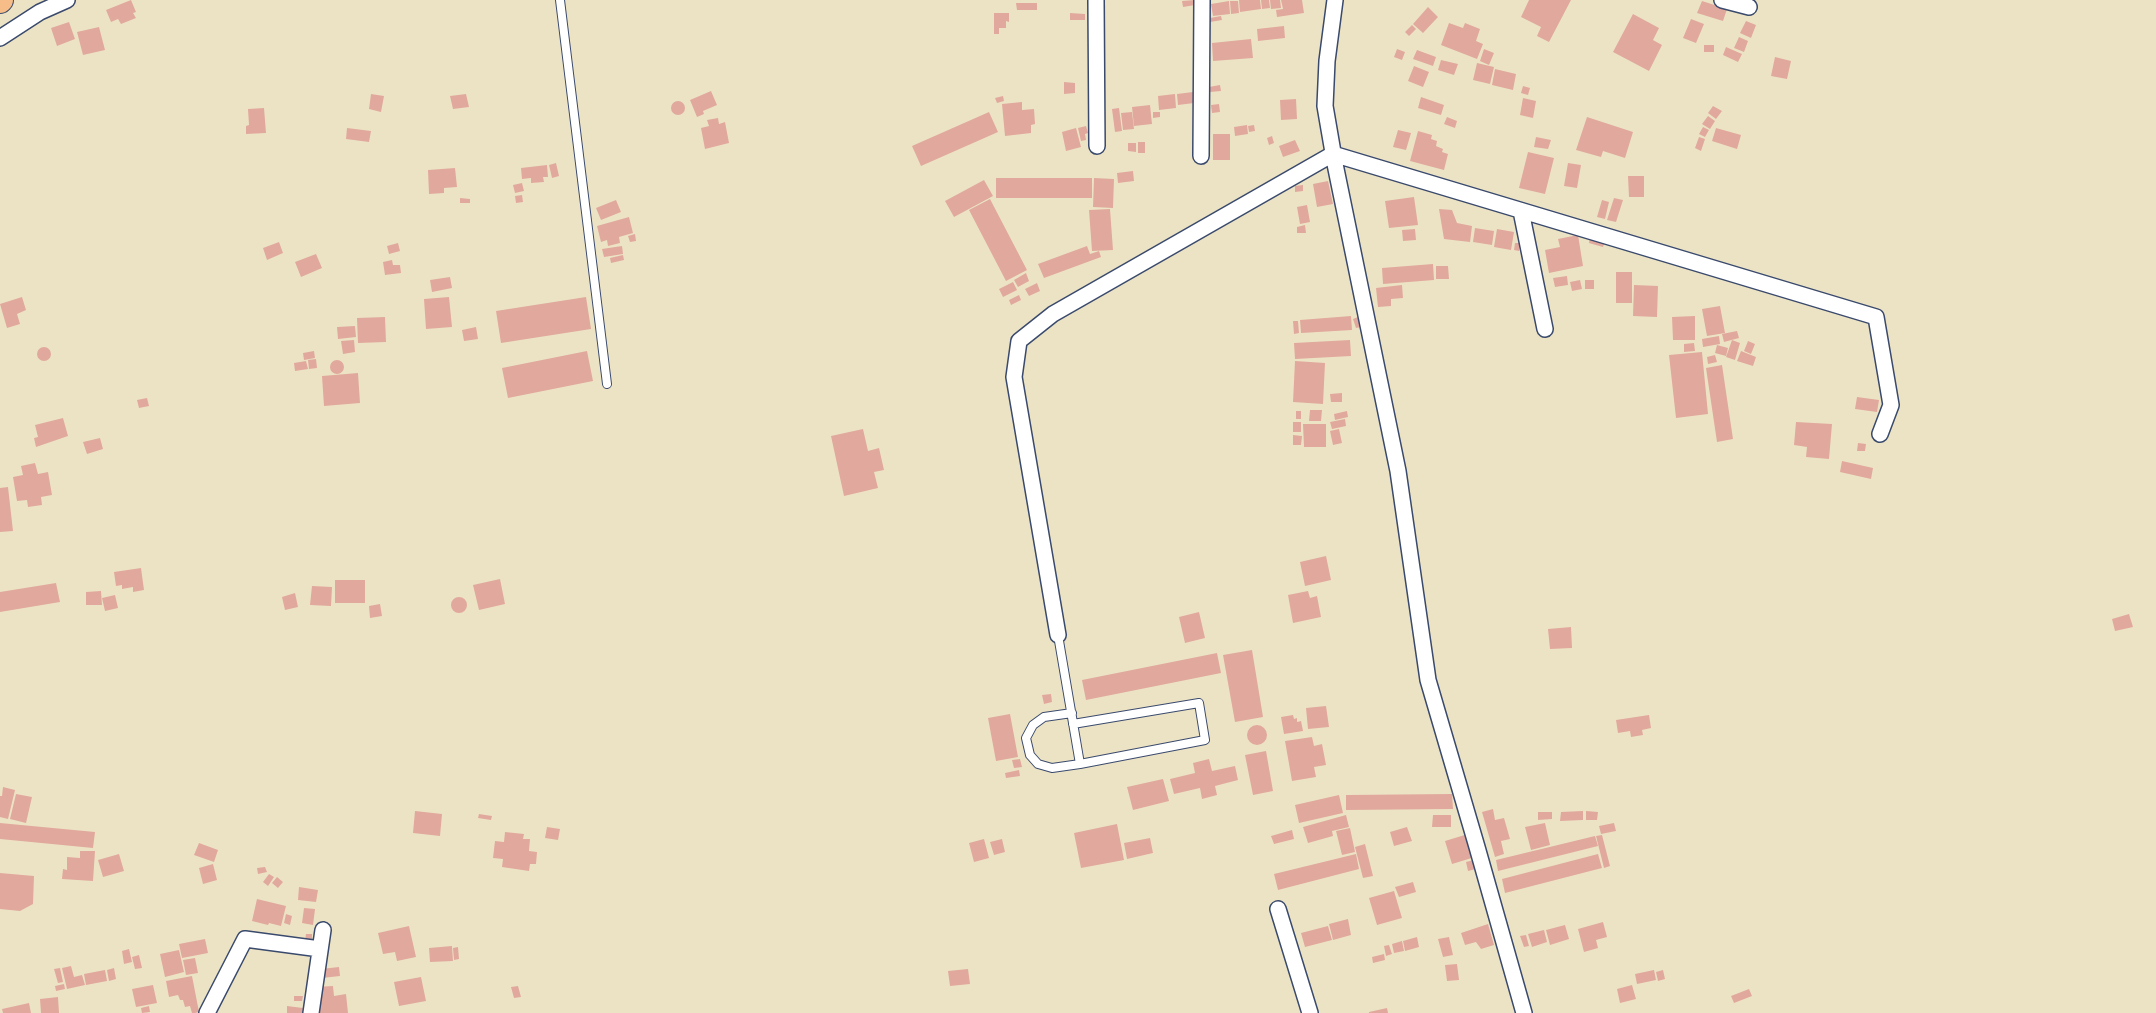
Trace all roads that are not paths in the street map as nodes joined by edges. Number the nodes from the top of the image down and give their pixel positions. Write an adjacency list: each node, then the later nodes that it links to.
1 (67, 0): 8 (street)
2 (560, 0): 14 (lane)
3 (1096, 0): 9 (street)
4 (1202, 0): 11 (street)
5 (1335, 0): 10 (street)
6 (1722, 0): 7 (street)
7 (1749, 7)
8 (0, 38)
9 (1096, 146)
10 (1333, 154): 12 (street); 16 (street); 26 (street)
11 (1201, 156)
12 (1521, 211): 13 (street); 15 (street)
13 (1545, 329)
14 (607, 384)
15 (1880, 434)
16 (1058, 635): 17 (lane)
17 (1072, 713): 18 (lane); 19 (lane)
18 (1073, 724): 19 (lane); 19 (lane)
19 (1080, 764)
20 (1278, 909): 25 (street)
21 (323, 930): 22 (street)
22 (320, 949): 23 (street); 24 (street)
23 (207, 1013)
24 (311, 1013)
25 (1310, 1013)
26 (1524, 1013)

